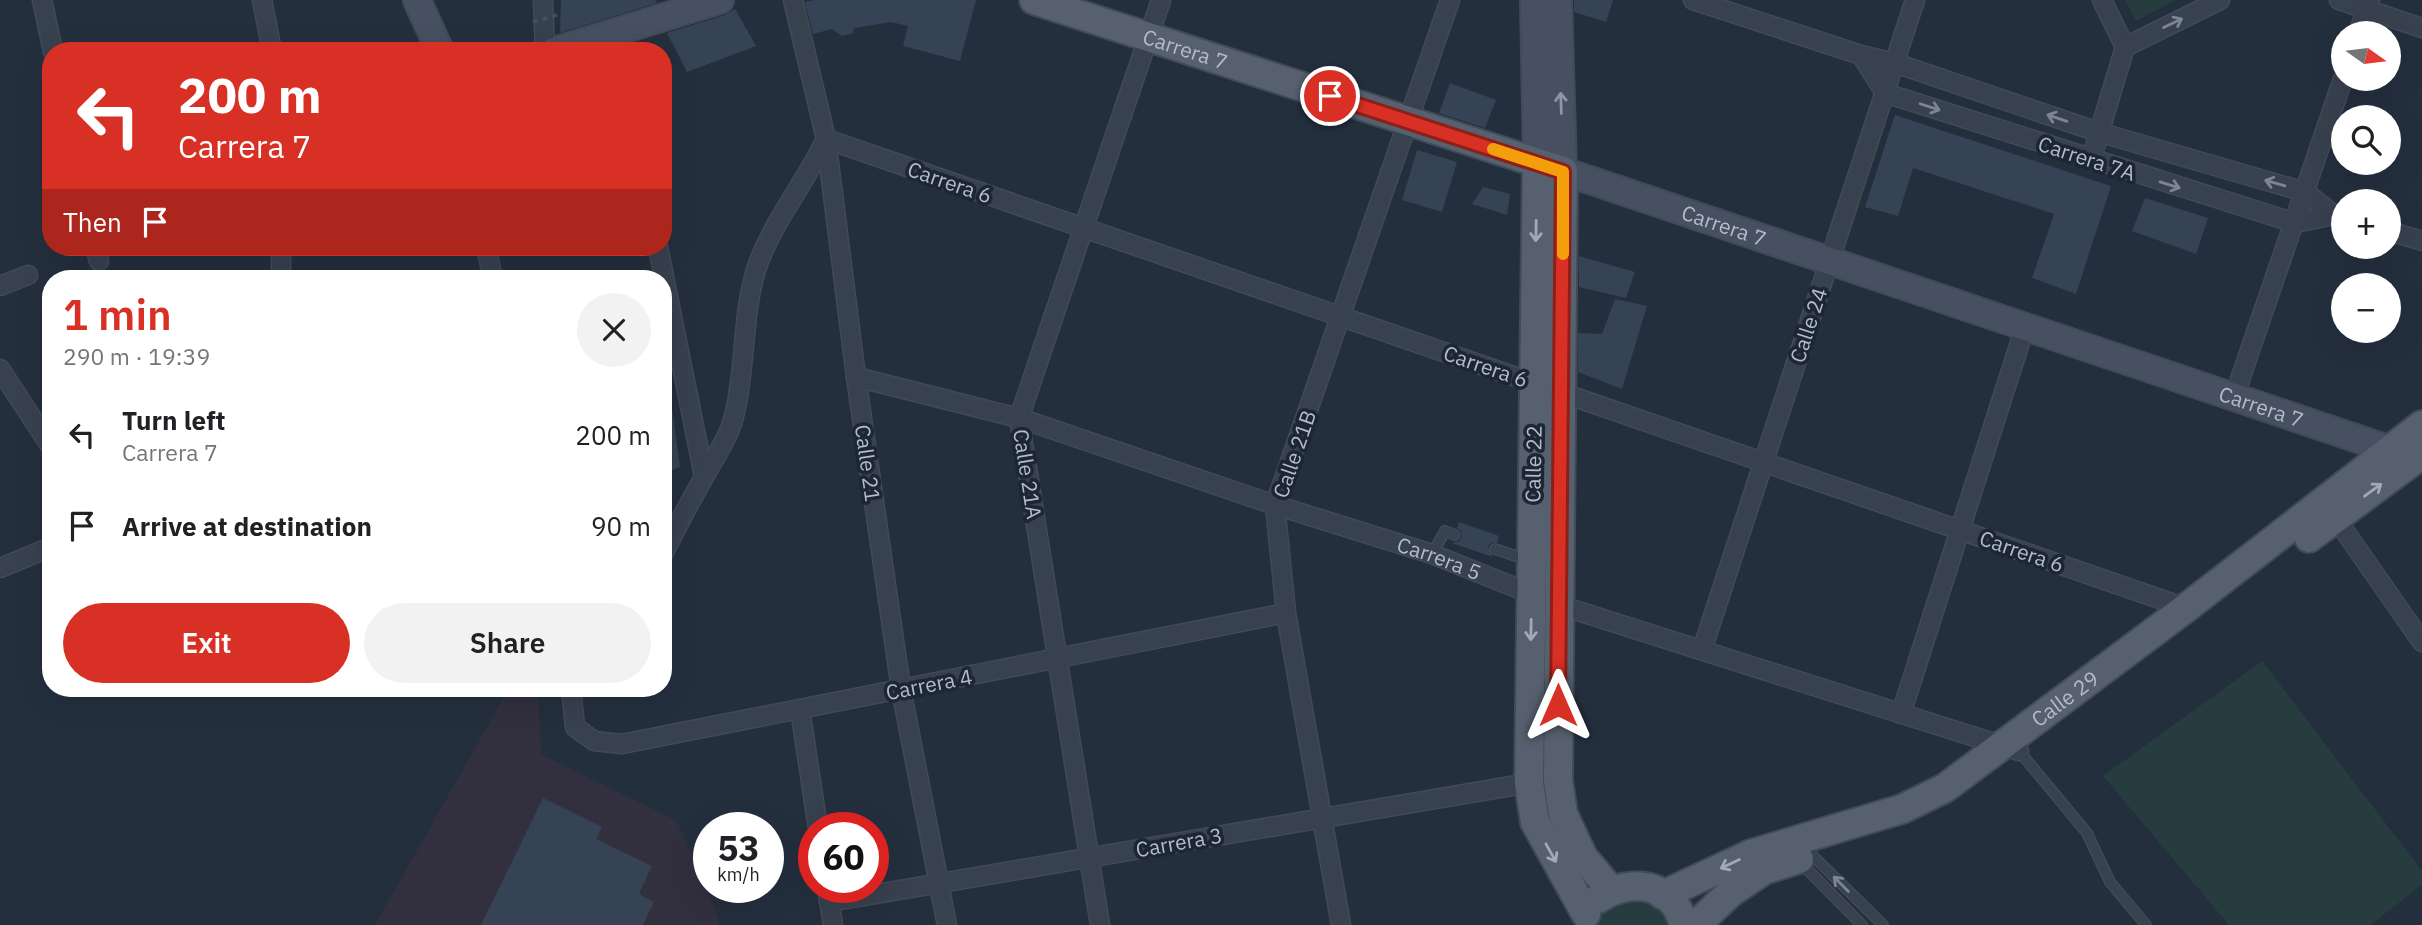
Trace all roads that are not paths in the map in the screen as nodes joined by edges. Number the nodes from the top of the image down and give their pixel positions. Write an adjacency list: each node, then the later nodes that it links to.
1 (42, 0): 20 (street)
2 (262, 0): 21 (street)
3 (417, 0): 22 (street)
4 (543, 0): 23 (street)
5 (720, 0): 24 (street)
6 (793, 0): 32 (street, Calle 21)
7 (1034, 0): 19 (main road, Carrera 7)
8 (1161, 0): 19 (street, Calle 21A)
9 (1450, 0): 30 (street, Calle 21B)
10 (1534, 0): 34 (street, Calle 22)
11 (1558, 0): 34 (street, Calle 22, one-way to 11)
12 (1693, 0): 26 (street, Carrera 7A)
13 (1915, 0): 27 (street, Calle 24)
14 (2102, 0): 25 (street)
15 (2220, 0): 25 (street, one-way to 15)
16 (2339, 0): 17 (street)
17 (2368, 5): 18 (street)
18 (2422, 28)
19 (1149, 37): 30 (main road, Carrera 7); 39 (street, Calle 21A)
20 (51, 42)
21 (270, 42)
22 (436, 42)
23 (545, 42)
24 (617, 42)
25 (2125, 47): 31 (street)
26 (1861, 55): 27 (street, Carrera 7A); 29 (street)
27 (1895, 63): 29 (street, Calle 24); 31 (street, Carrera 7A, one-way to 27)
28 (2339, 91): 35 (street)
29 (1885, 93): 33 (street, Carrera 7A, one-way to 33); 42 (street, Calle 24)
30 (1408, 121): 34 (main road, Carrera 7); 45 (street, Calle 21B)
31 (2098, 132): 33 (street); 35 (street, Carrera 7A, one-way to 31)
32 (826, 139): 39 (street, Carrera 6); 49 (street, Calle 21); 58 (street)
33 (2091, 160): 38 (street, Carrera 7A, one-way to 38)
34 (1550, 167): 42 (street, Carrera 7); 50 (main road, Calle 22, one-way to 50); 51 (main road, Calle 22)
35 (2305, 192): 36 (street, Carrera 7A); 38 (street)
36 (2331, 211)
37 (2331, 218): 38 (street, Carrera 7A)
38 (2295, 223): 52 (street)
39 (1083, 228): 45 (street, Carrera 6); 53 (street, Calle 21A)
40 (2401, 235): 41 (street)
41 (2422, 241)
42 (1829, 261): 47 (street, Carrera 7); 57 (street, Calle 24)
43 (28, 275): 44 (street)
44 (0, 286)
45 (1341, 315): 50 (street, Carrera 6); 59 (street, Calle 21B)
46 (672, 317): 58 (street)
47 (2025, 327): 52 (street, Carrera 7); 61 (street)
48 (0, 369): 55 (street)
49 (856, 377): 53 (street, Carrera 5); 76 (street, Calle 21)
50 (1535, 383): 51 (street, Carrera 6); 67 (main road, Calle 22)
51 (1561, 392): 57 (street, Carrera 6); 70 (main road, Calle 22)
52 (2234, 397): 56 (street, Carrera 7)
53 (1019, 418): 59 (street, Carrera 5); 75 (street, Calle 21A)
54 (2422, 425): 56 (main road, Calle 29)
55 (42, 433)
56 (2408, 455): 60 (main road, Calle 29)
57 (1763, 462): 61 (street, Carrera 6); 74 (street, Calle 24)
58 (704, 476): 63 (street)
59 (1275, 505): 66 (street, Carrera 5); 72 (street, Calle 21B)
60 (2330, 510): 71 (main road, Calle 29); 73 (street); 80 (main road, Calle 29)
61 (1958, 529): 71 (street, Carrera 6); 79 (street)
62 (1455, 535): 66 (lane)
63 (672, 537)
64 (1495, 549): 67 (lane)
65 (42, 551): 68 (street)
66 (1432, 554): 69 (street, Carrera 5)
67 (1532, 562): 69 (main road, Calle 22)
68 (0, 568)
69 (1531, 595): 70 (street, Carrera 5); 81 (main road, Calle 22, one-way to 81)
70 (1559, 604): 74 (street, Carrera 5); 88 (main road, Calle 22)
71 (2186, 608): 80 (main road, Calle 29)
72 (1286, 613): 75 (street, Carrera 4); 83 (street, Calle 21B)
73 (2422, 642)
74 (1702, 650): 79 (street, Carrera 5)
75 (1057, 658): 76 (street, Carrera 4); 85 (street, Calle 21A)
76 (901, 689): 78 (street, Carrera 4); 86 (street, Calle 21)
77 (572, 697): 78 (street, Carrera 4)
78 (800, 709): 82 (street)
79 (1902, 714): 80 (street, Carrera 5)
80 (2010, 748): 84 (main road, Calle 29); 100 (lane)
81 (1529, 783): 83 (street, Carrera 3); 91 (main road, Calle 22, one-way to 91)
82 (816, 812)
83 (1322, 817): 85 (street, Carrera 3); 95 (street, Calle 21B)
84 (1802, 848): 89 (main road, Calle 29, one-way to 89); 97 (main road, Calle 29); 98 (lane); 99 (lane, one-way to 84)
85 (1090, 857): 86 (street, Carrera 3); 94 (street, Calle 21A)
86 (940, 883): 87 (street, Carrera 3); 93 (street, Calle 21)
87 (889, 888)
88 (1611, 890): 89 (main road); 91 (main road)
89 (1663, 895): 96 (main road)
90 (829, 903): 92 (street)
91 (1584, 919)
92 (833, 925)
93 (947, 925)
94 (1100, 925)
95 (1341, 925)
96 (1684, 925)
97 (1696, 925)
98 (1862, 925)
99 (1883, 925)
100 (2146, 925)

